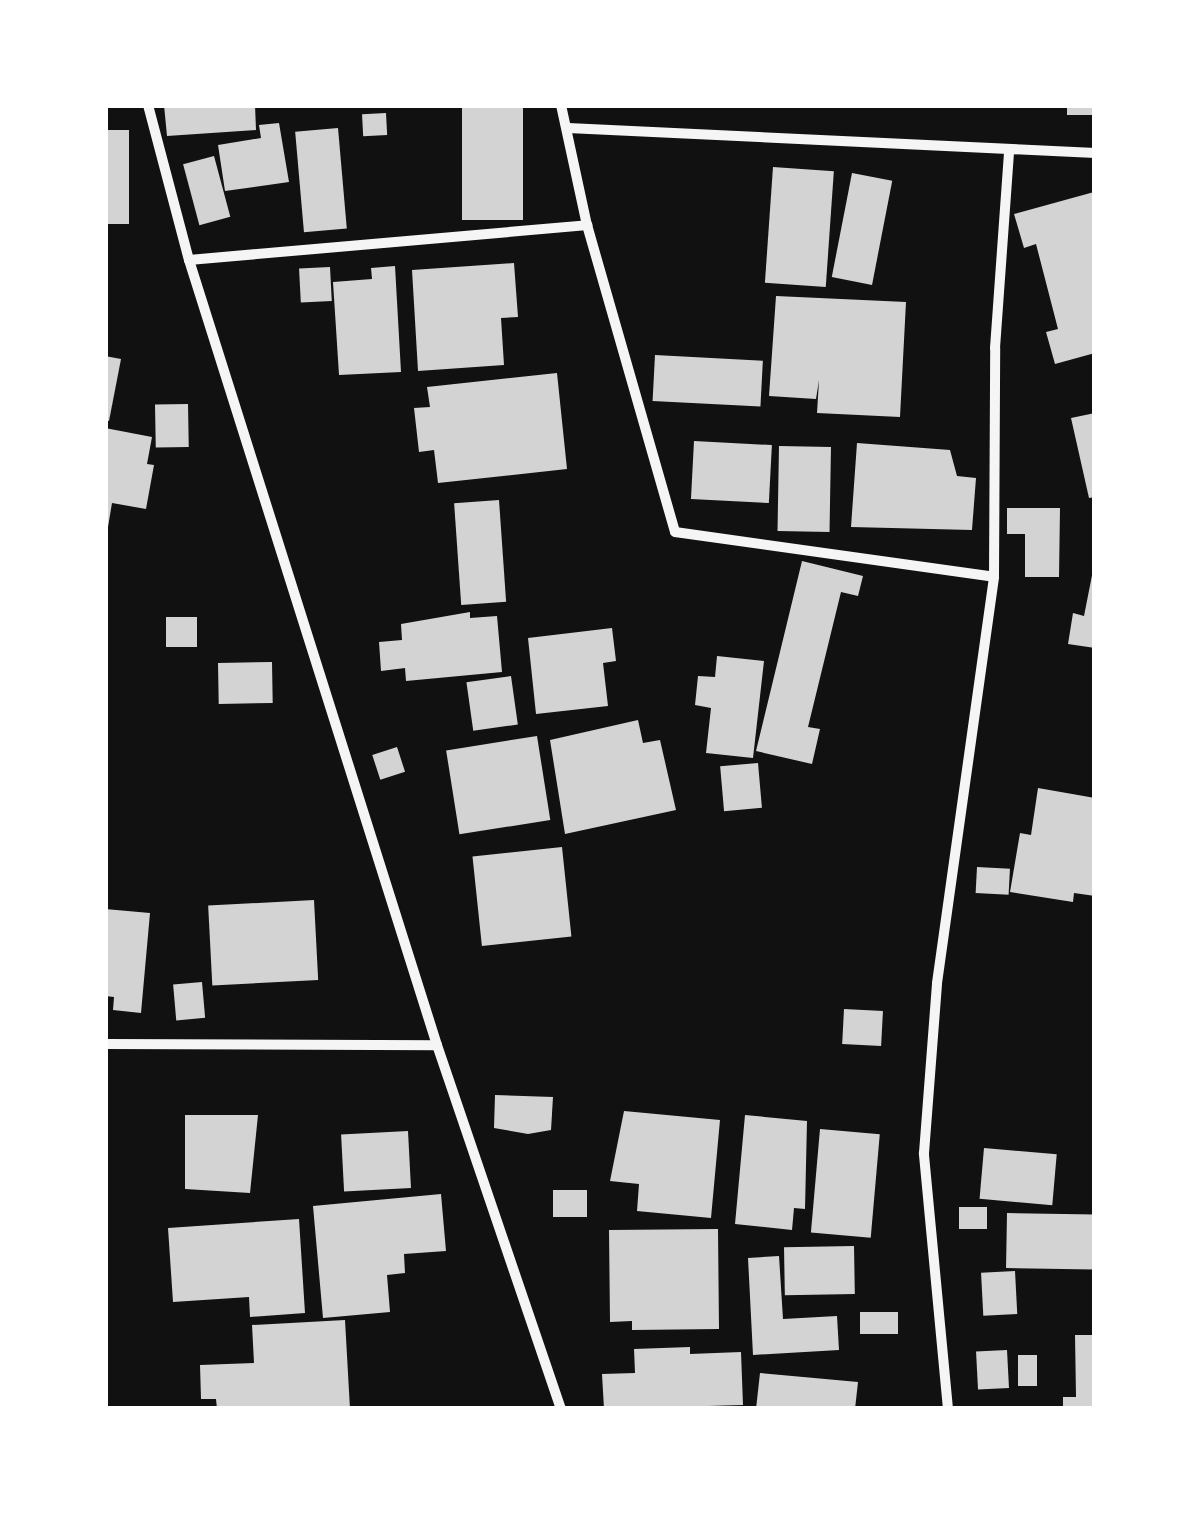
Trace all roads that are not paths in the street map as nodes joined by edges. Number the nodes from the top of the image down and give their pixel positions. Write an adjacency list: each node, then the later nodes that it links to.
1 (148, 105): 7 (street)
2 (561, 105): 3 (street)
3 (568, 128): 4 (street); 6 (street)
4 (1009, 151): 5 (street); 8 (street)
5 (1095, 153)
6 (587, 224): 7 (street); 8 (street)
7 (189, 260): 10 (street)
8 (994, 577): 12 (street)
9 (105, 1044): 10 (street)
10 (437, 1045): 11 (street)
11 (561, 1409)
12 (948, 1409)

